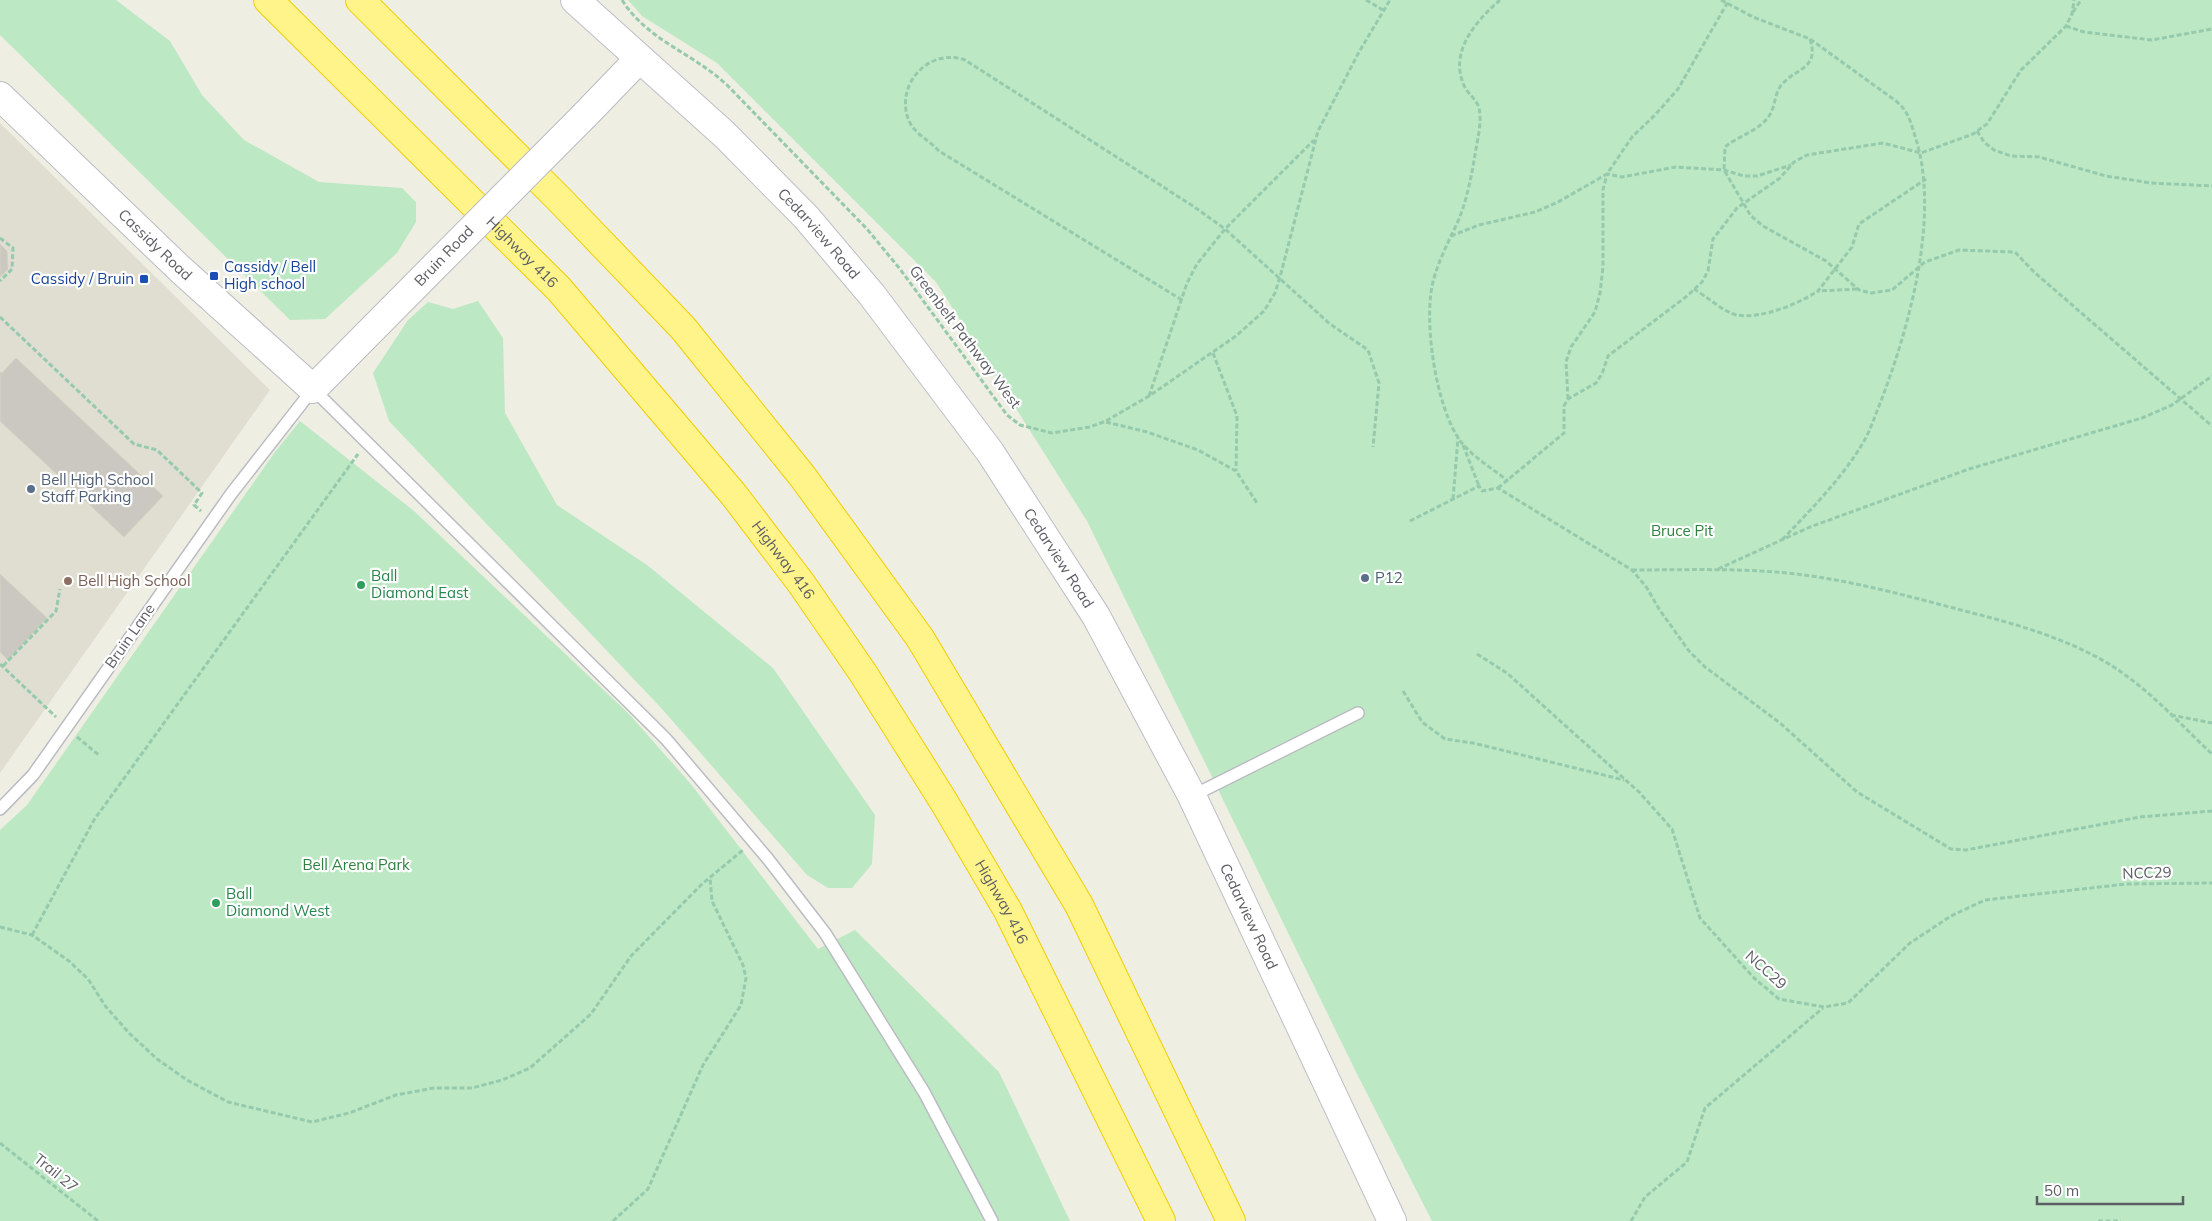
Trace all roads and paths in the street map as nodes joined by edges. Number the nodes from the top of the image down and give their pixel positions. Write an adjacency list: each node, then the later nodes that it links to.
1 (268, 0): 87 (highway, Highway 416)
2 (360, 0): 88 (highway)
3 (575, 0): 17 (main road, Cedarview Road)
4 (622, 0): 46 (path, Greenbelt Pathway West)
5 (1366, 0): 12 (path)
6 (1390, 0): 12 (path, Greenbelt Pathway West)
7 (1500, 0): 29 (path)
8 (1721, 0): 11 (path)
9 (2074, 0): 13 (path)
10 (2081, 0): 13 (path)
11 (1728, 2): 16 (path); 24 (path)
12 (1383, 10): 20 (path, Greenbelt Pathway West)
13 (2072, 14): 14 (path)
14 (2066, 26): 15 (path); 19 (path)
15 (2212, 29)
16 (1810, 39): 21 (path); 23 (path)
17 (639, 59): 42 (main road, Bruin Road, bridge); 74 (main road, Cedarview Road)
18 (0, 96): 42 (main road, Cassidy Road)
19 (1977, 131): 21 (path); 26 (path)
20 (1315, 139): 28 (path); 33 (path, Greenbelt Pathway West)
21 (1921, 153): 22 (path); 25 (path)
22 (1792, 164): 23 (path); 27 (path)
23 (1724, 170): 24 (path); 27 (path)
24 (1607, 174): 29 (path); 44 (path)
25 (1926, 179): 31 (path); 32 (path)
26 (2212, 186)
27 (1743, 204): 31 (path); 35 (path)
28 (1225, 229): 33 (path); 38 (path); 38 (path)
29 (1450, 236): 48 (path)
30 (0, 238): 34 (path)
31 (1834, 267): 36 (path); 37 (path)
32 (1918, 268): 36 (path); 45 (path); 60 (path)
33 (1280, 277): 40 (path, Greenbelt Pathway West); 51 (path)
34 (0, 281)
35 (1694, 289): 37 (path); 44 (path)
36 (1858, 289): 37 (path)
37 (1818, 291)
38 (1182, 300): 43 (path)
39 (0, 318): 58 (path)
40 (1213, 353): 43 (path, Greenbelt Pathway West); 52 (path)
41 (2212, 376): 45 (path)
42 (313, 389): 49 (lane); 58 (lane, Bruin Lane)
43 (1148, 396): 46 (path, Greenbelt Pathway West)
44 (1568, 399): 53 (path)
45 (2180, 400): 47 (path); 60 (path)
46 (1106, 421): 52 (path)
47 (2212, 426)
48 (1458, 437): 50 (path); 56 (path)
49 (366, 442): 77 (lane); 81 (path)
50 (1462, 442): 53 (path); 54 (path)
51 (1373, 447)
52 (1236, 472): 57 (path)
53 (1508, 480): 55 (path)
54 (1479, 486): 55 (path); 56 (path)
55 (1498, 488): 62 (path)
56 (1453, 499): 59 (path)
57 (1257, 503)
58 (214, 521): 70 (lane, Bruin Lane)
59 (1410, 521)
60 (1782, 540): 61 (path)
61 (1718, 569): 62 (path); 68 (path)
62 (1632, 570): 76 (path)
63 (60, 589): 65 (path)
64 (1477, 654): 73 (path, NCC29)
65 (1, 665): 70 (path)
66 (1403, 691): 73 (path)
67 (1358, 713): 74 (lane)
68 (2170, 715): 69 (path); 71 (path)
69 (2212, 723)
70 (66, 727): 72 (path); 75 (lane, Bruin Lane)
71 (2212, 754)
72 (100, 756)
73 (1625, 780): 82 (path, NCC29)
74 (1192, 796): 89 (main road, Cedarview Road)
75 (0, 809)
76 (2212, 811)
77 (753, 841): 78 (path); 86 (lane)
78 (710, 877): 81 (path); 85 (path)
79 (2212, 883): 82 (path, NCC29)
80 (0, 926): 81 (path)
81 (32, 935)
82 (1824, 1007): 90 (path)
83 (0, 1143): 84 (path, Trail 27)
84 (98, 1221)
85 (613, 1221)
86 (992, 1221)
87 (1160, 1221)
88 (1231, 1221)
89 (1392, 1221)
90 (1631, 1221)
91 (2098, 1221): 92 (path)
92 (2121, 1221)

